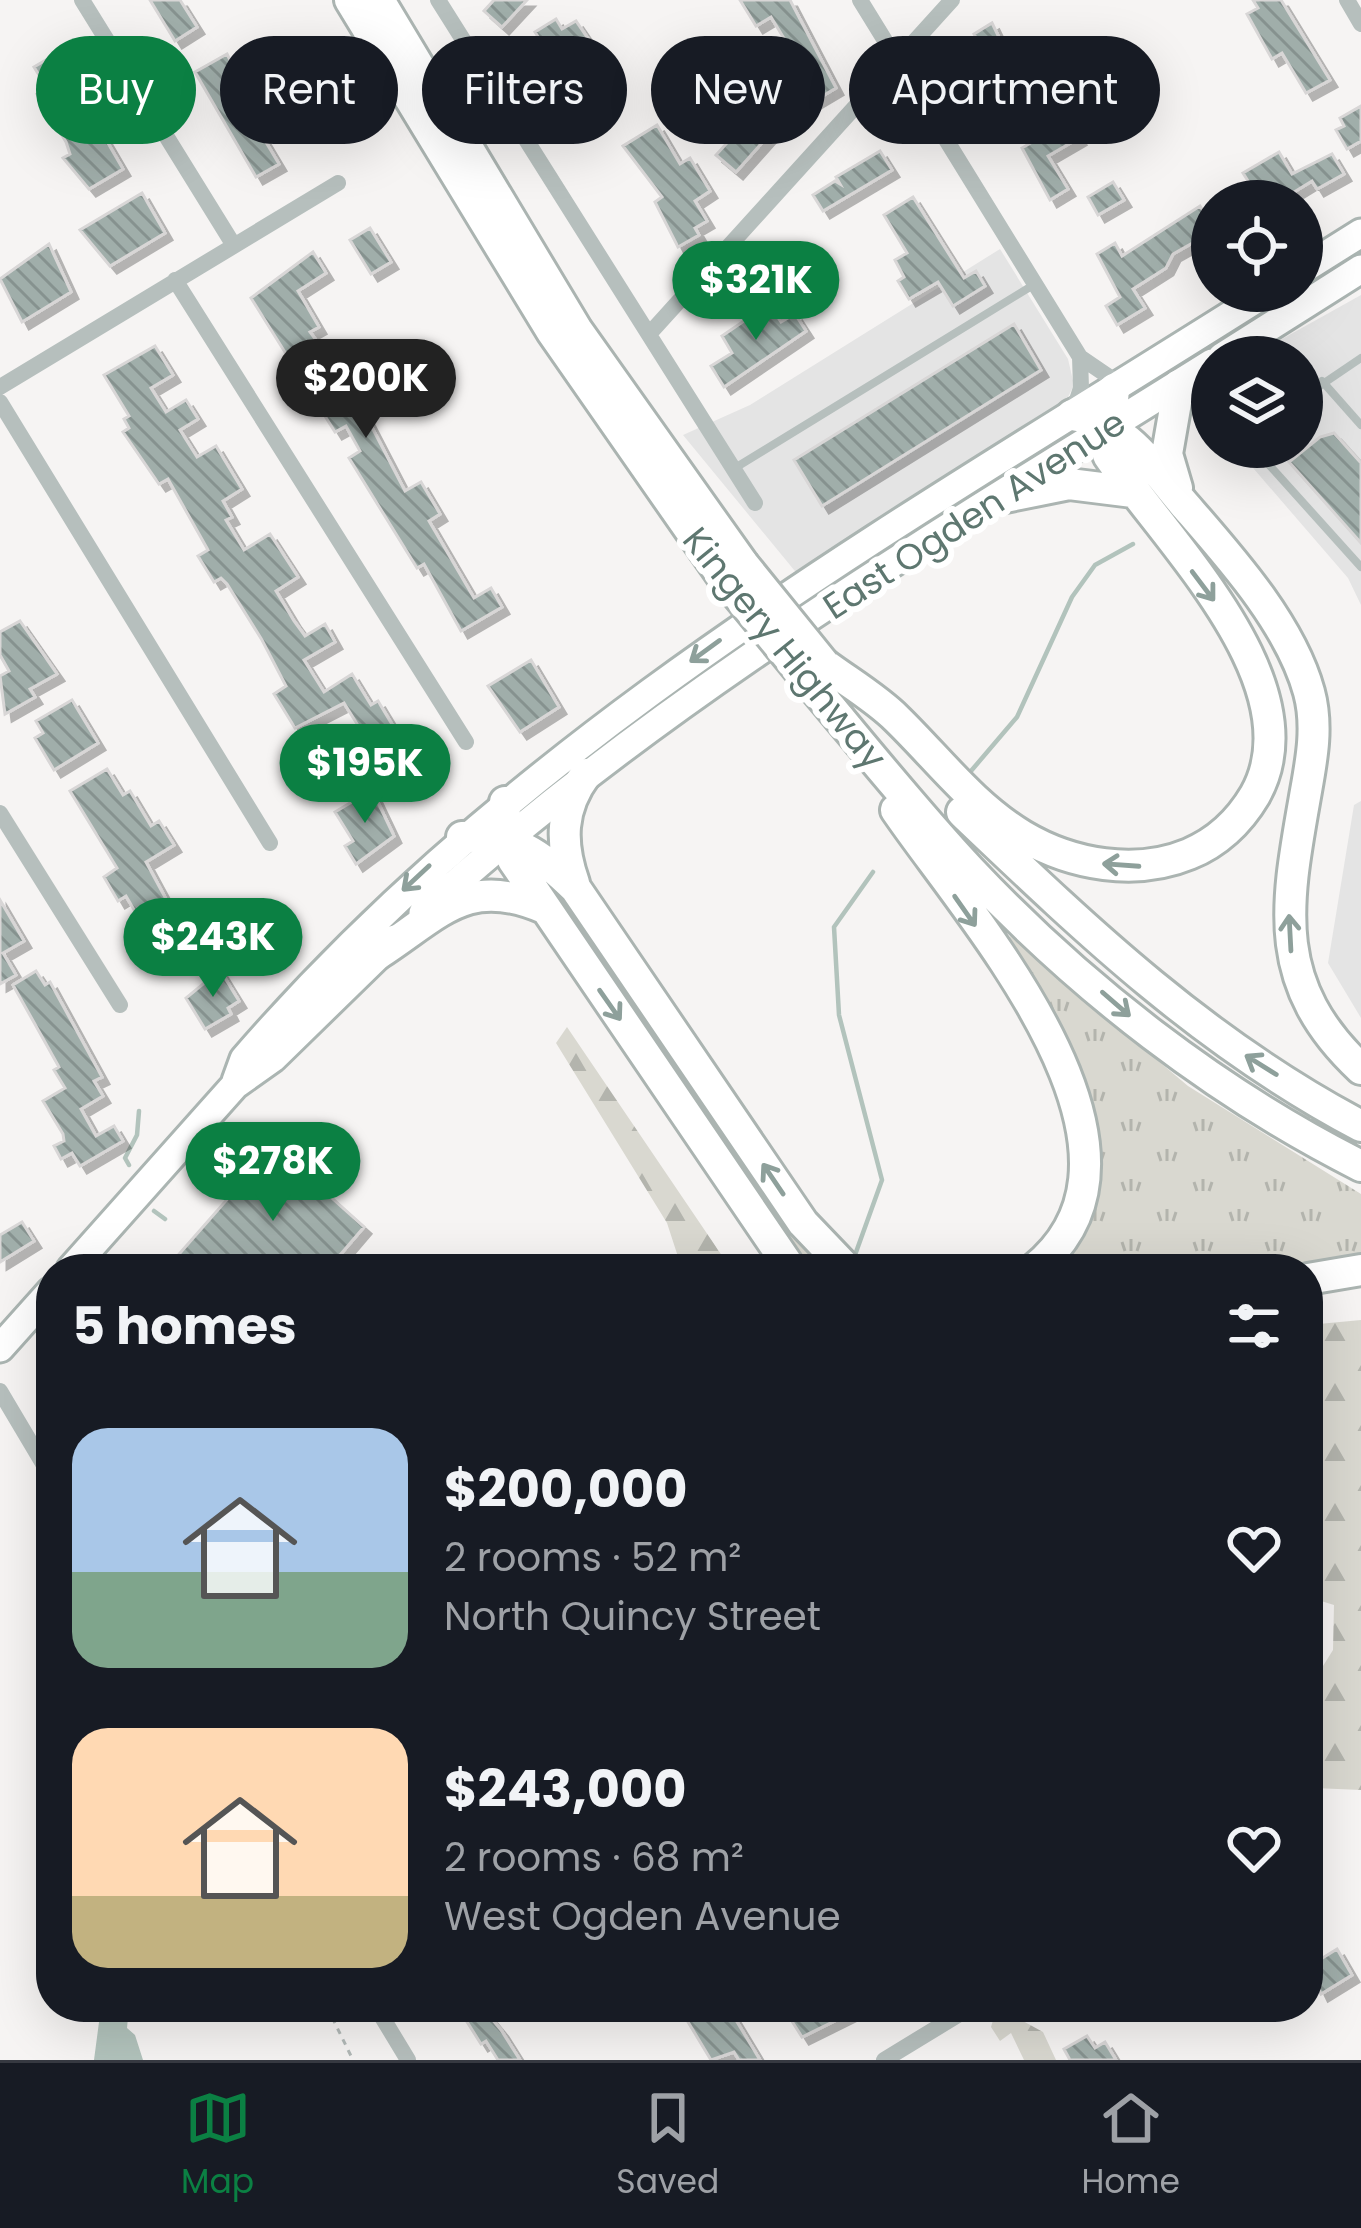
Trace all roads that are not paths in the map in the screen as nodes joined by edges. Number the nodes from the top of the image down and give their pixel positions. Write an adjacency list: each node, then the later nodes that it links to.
1 (82, 0): 15 (street)
2 (350, 0): 42 (highway, Kingery Highway)
3 (380, 0): 42 (highway, Kingery Highway)
4 (438, 0): 21 (street)
5 (860, 0): 9 (street)
6 (952, 0): 10 (street)
7 (1346, 0): 8 (street)
8 (1361, 24)
9 (882, 36)
10 (921, 36)
11 (849, 116): 21 (street)
12 (949, 144): 19 (street)
13 (338, 183): 15 (street)
14 (1361, 233): 16 (main road)
15 (233, 244): 18 (street)
16 (1323, 257)
17 (1361, 269): 22 (main road)
18 (175, 280): 29 (street); 44 (street)
19 (1035, 284): 23 (street); 35 (lane)
20 (1236, 312): 30 (main road, East Ogden Avenue)
21 (651, 332): 35 (street)
22 (1255, 336)
23 (1080, 357): 30 (street); 32 (street)
24 (1361, 358): 26 (lane)
25 (1191, 377): 28 (main road, East Ogden Avenue)
26 (1323, 380)
27 (1323, 382): 33 (lane)
28 (1179, 385): 34 (main road, East Ogden Avenue); 39 (highway)
29 (0, 387)
30 (1118, 387): 32 (main road, East Ogden Avenue); 34 (highway)
31 (0, 402): 50 (street)
32 (1072, 416): 34 (highway); 46 (main road, East Ogden Avenue, one-way to 46)
33 (1361, 424)
34 (1109, 428): 37 (highway); 38 (main road, East Ogden Avenue); 39 (highway)
35 (734, 468): 40 (street)
36 (1272, 468): 41 (lane)
37 (1133, 493): 38 (highway); 43 (highway, one-way to 43)
38 (1000, 498): 45 (main road, East Ogden Avenue)
39 (1180, 500): 55 (highway, one-way to 39)
40 (755, 503)
41 (1361, 567)
42 (732, 570): 43 (highway, Kingery Highway, bridge)
43 (814, 670): 57 (highway, Kingery Highway, one-way to 43); 58 (highway, Kingery Highway, one-way to 58); 62 (highway, one-way to 62)
44 (466, 742)
45 (586, 774): 49 (main road, East Ogden Avenue); 51 (highway)
46 (505, 802): 48 (main road, East Ogden Avenue); 49 (highway)
47 (0, 812): 54 (street)
48 (462, 837): 49 (highway); 56 (main road, East Ogden Avenue, one-way to 56)
49 (506, 840): 51 (highway); 52 (highway); 53 (main road, East Ogden Avenue)
50 (271, 842)
51 (576, 889): 61 (highway, one-way to 51)
52 (544, 908): 53 (highway); 60 (highway, one-way to 60)
53 (378, 954): 56 (main road, East Ogden Avenue)
54 (119, 1005)
55 (1361, 1069)
56 (235, 1085): 59 (main road)
57 (1361, 1126)
58 (1361, 1166)
59 (83, 1254)
60 (781, 1254)
61 (833, 1254)
62 (1048, 1254)
63 (1361, 1270): 64 (highway)
64 (1323, 1276)
65 (36, 1308): 66 (main road)
66 (0, 1348)
67 (0, 1391): 68 (street)
68 (36, 1452)
69 (385, 2022): 71 (street)
70 (946, 2022): 72 (street)
71 (408, 2060)
72 (884, 2060)

